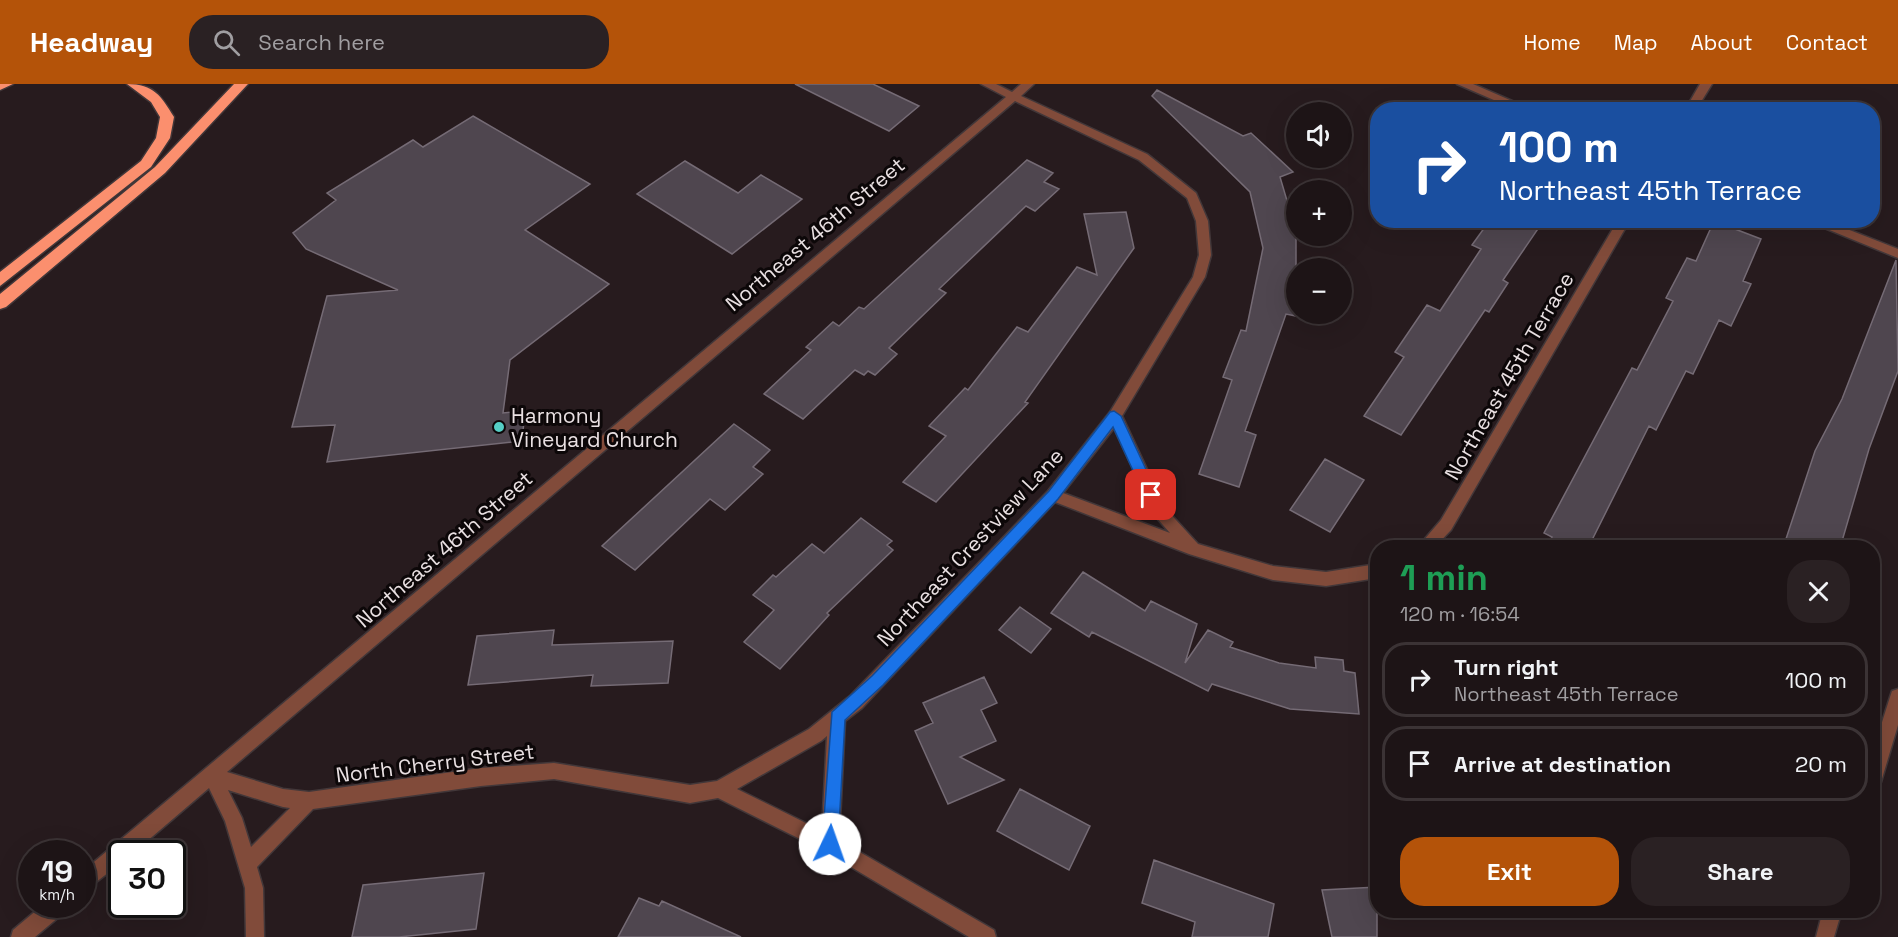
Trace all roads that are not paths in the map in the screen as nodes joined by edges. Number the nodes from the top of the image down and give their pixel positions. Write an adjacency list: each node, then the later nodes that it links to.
1 (6, 84): 8 (highway)
2 (134, 84): 15 (highway)
3 (241, 84): 16 (highway)
4 (987, 84): 9 (street, Northeast Crestview Lane)
5 (1028, 84): 9 (street, Northeast 46th Street)
6 (1463, 84): 10 (street)
7 (1706, 84): 11 (street)
8 (0, 86)
9 (1012, 97): 17 (street, Northeast Crestview Lane); 25 (street, Northeast 46th Street)
10 (1508, 102)
11 (1695, 102)
12 (1619, 228): 19 (street, Northeast 45th Terrace)
13 (1831, 228): 14 (street)
14 (1898, 254)
15 (0, 280)
16 (0, 303)
17 (1114, 416): 18 (street, Northeast Crestview Lane); 20 (street)
18 (1053, 495): 20 (street); 23 (street, Northeast Crestview Lane)
19 (1432, 540)
20 (1194, 549): 21 (street)
21 (1370, 572)
22 (1898, 697): 24 (street)
23 (837, 717): 26 (street, Northeast Crestview Lane); 28 (street)
24 (1880, 756)
25 (212, 776): 27 (street, North Cherry Street); 29 (street); 30 (street, Northeast 46th Street)
26 (719, 789): 27 (street, North Cherry Street); 28 (street)
27 (309, 801): 29 (street)
28 (830, 844): 36 (street)
29 (247, 864): 35 (street)
30 (96, 873)
31 (42, 918): 34 (street)
32 (1831, 918): 33 (street)
33 (1825, 936)
34 (20, 937)
35 (255, 937)
36 (987, 937)

